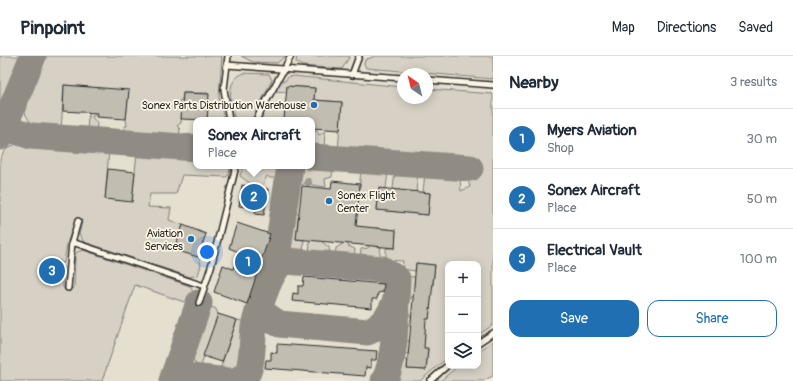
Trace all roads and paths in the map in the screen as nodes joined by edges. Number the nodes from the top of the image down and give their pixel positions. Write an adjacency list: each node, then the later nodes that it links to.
1 (228, 56): 4 (lane)
2 (291, 56): 5 (lane)
3 (359, 56): 6 (lane)
4 (227, 65): 5 (lane); 10 (lane)
5 (283, 70): 6 (lane); 11 (lane)
6 (352, 75): 7 (lane)
7 (397, 78)
8 (433, 80): 9 (lane)
9 (493, 85)
10 (229, 117)
11 (258, 117)
12 (235, 169): 15 (lane)
13 (78, 221): 14 (lane)
14 (72, 242): 15 (lane); 16 (lane)
15 (204, 286): 17 (lane)
16 (68, 288)
17 (199, 303)
18 (493, 333): 19 (lane)
19 (481, 342)
20 (445, 368): 21 (lane)
21 (430, 381)

